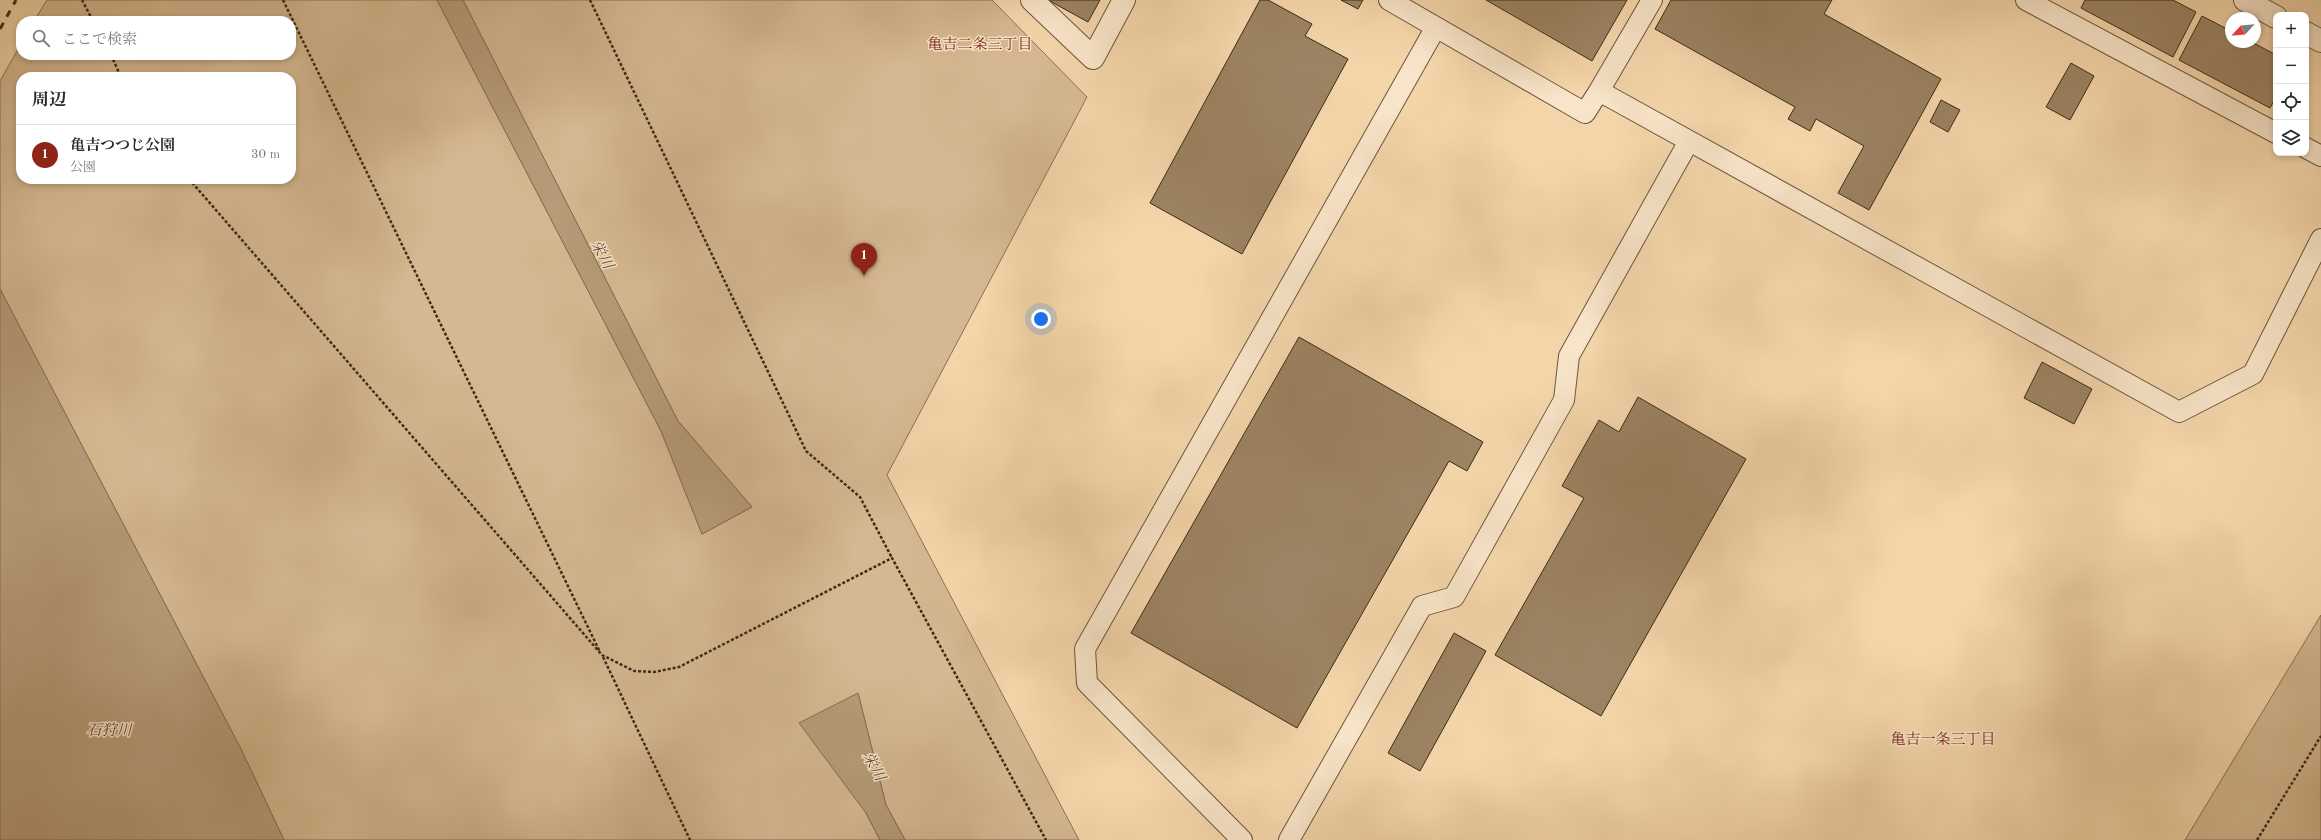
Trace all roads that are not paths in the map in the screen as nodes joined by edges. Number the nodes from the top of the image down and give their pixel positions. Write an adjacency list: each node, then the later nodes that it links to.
1 (1032, 0): 2 (street)
2 (1124, 0)
3 (1389, 0): 8 (lane)
4 (1652, 0): 11 (lane)
5 (2026, 0): 12 (lane)
6 (2245, 0): 7 (street)
7 (2273, 15)
8 (1436, 27): 11 (lane); 17 (lane)
9 (2309, 35): 10 (street)
10 (2321, 41)
11 (1599, 91): 13 (lane)
12 (2273, 130)
13 (1689, 141): 16 (lane); 18 (lane)
14 (2309, 150): 15 (lane)
15 (2321, 156)
16 (2321, 239)
17 (1242, 840)
18 (1289, 840)

